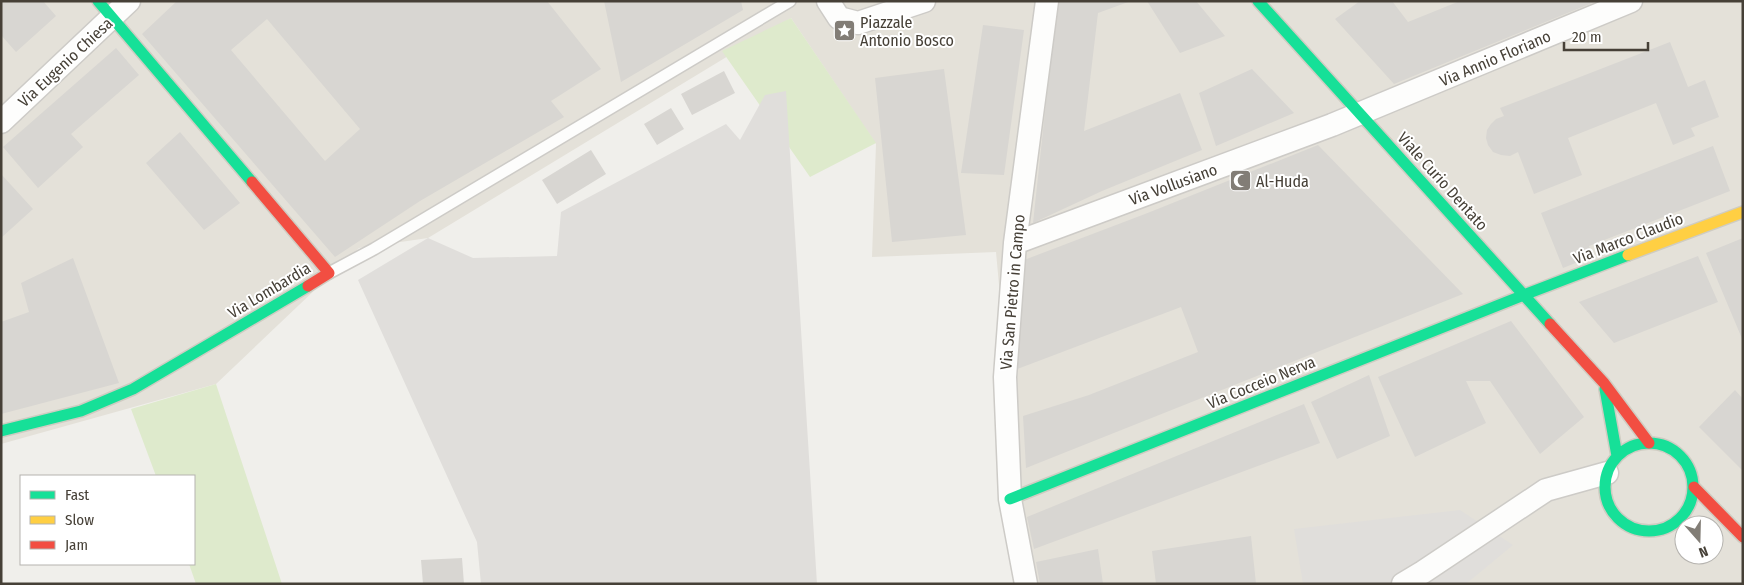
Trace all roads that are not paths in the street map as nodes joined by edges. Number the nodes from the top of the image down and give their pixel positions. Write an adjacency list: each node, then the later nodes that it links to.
1 (129, 1): 8 (street, Via Eugenio Chiesa)
2 (790, 1): 13 (lane)
3 (828, 1): 4 (street)
4 (924, 1)
5 (1047, 1): 12 (street, Via San Pietro in Campo)
6 (1258, 1): 9 (street, Viale Curio Dentato)
7 (1631, 1): 9 (street, Via Annio Floriano)
8 (105, 9): 10 (street, Via Eugenio Chiesa); 13 (street, Via Lombardia)
9 (1359, 114): 12 (street, Via Vollusiano); 14 (street, Viale Curio Dentato)
10 (1, 122)
11 (1743, 212): 14 (street, Via Marco Claudio)
12 (1015, 243): 20 (street, Via San Pietro in Campo)
13 (329, 273): 16 (street, Via Lombardia)
14 (1524, 296): 15 (street, Viale Curio Dentato); 20 (street, Via Cocceio Nerva)
15 (1604, 383): 17 (street, Viale Curio Dentato); 18 (street)
16 (1, 431)
17 (1649, 442): 18 (street); 19 (street)
18 (1612, 464): 21 (street); 27 (street)
19 (1694, 487): 21 (street); 23 (street)
20 (1010, 499): 26 (street, Via San Pietro in Campo)
21 (1667, 528): 22 (street)
22 (1674, 529)
23 (1743, 536)
24 (1726, 539): 25 (street)
25 (1743, 545)
26 (1026, 584)
27 (1403, 584)

